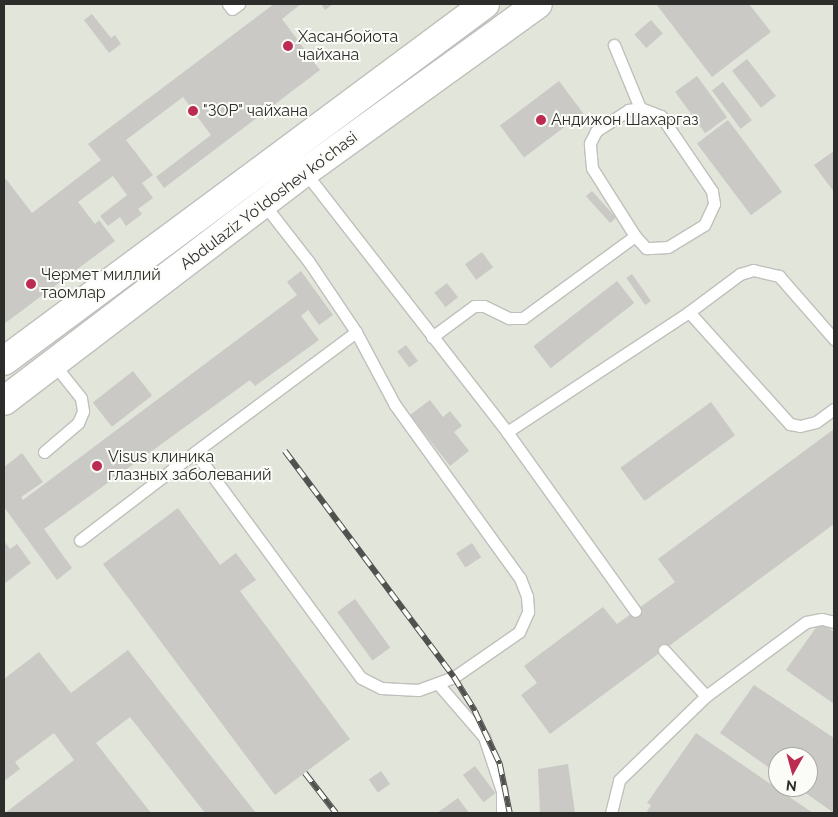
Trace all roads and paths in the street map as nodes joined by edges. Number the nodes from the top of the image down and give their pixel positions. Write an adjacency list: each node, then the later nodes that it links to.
1 (228, 4): 2 (lane)
2 (239, 4)
3 (485, 4): 7 (main road, Abdulaziz Yoʻldoshev koʻchasi)
4 (538, 4): 7 (main road, Abdulaziz Yoʻldoshev koʻchasi)
5 (614, 45): 6 (lane)
6 (640, 108): 10 (lane); 10 (lane)
7 (296, 161): 8 (main road, Abdulaziz Yoʻldoshev koʻchasi); 9 (main road, Abdulaziz Yoʻldoshev koʻchasi); 13 (lane)
8 (245, 180): 9 (lane); 15 (main road, Abdulaziz Yoʻldoshev koʻchasi)
9 (264, 204): 12 (lane); 16 (main road, Abdulaziz Yoʻldoshev koʻchasi)
10 (635, 236): 13 (lane)
11 (689, 312): 14 (lane); 18 (lane); 19 (lane)
12 (356, 332): 21 (lane); 26 (lane)
13 (432, 337): 19 (lane)
14 (834, 339)
15 (4, 361)
16 (54, 364): 17 (main road, Abdulaziz Yoʻldoshev koʻchasi); 20 (lane)
17 (4, 401)
18 (834, 410)
19 (507, 432): 23 (lane)
20 (44, 452)
21 (195, 452): 22 (lane); 26 (lane)
22 (80, 540)
23 (635, 611)
24 (834, 622): 27 (lane)
25 (664, 650): 27 (lane)
26 (439, 685): 28 (lane)
27 (706, 696): 29 (lane)
28 (502, 813)
29 (610, 813)

